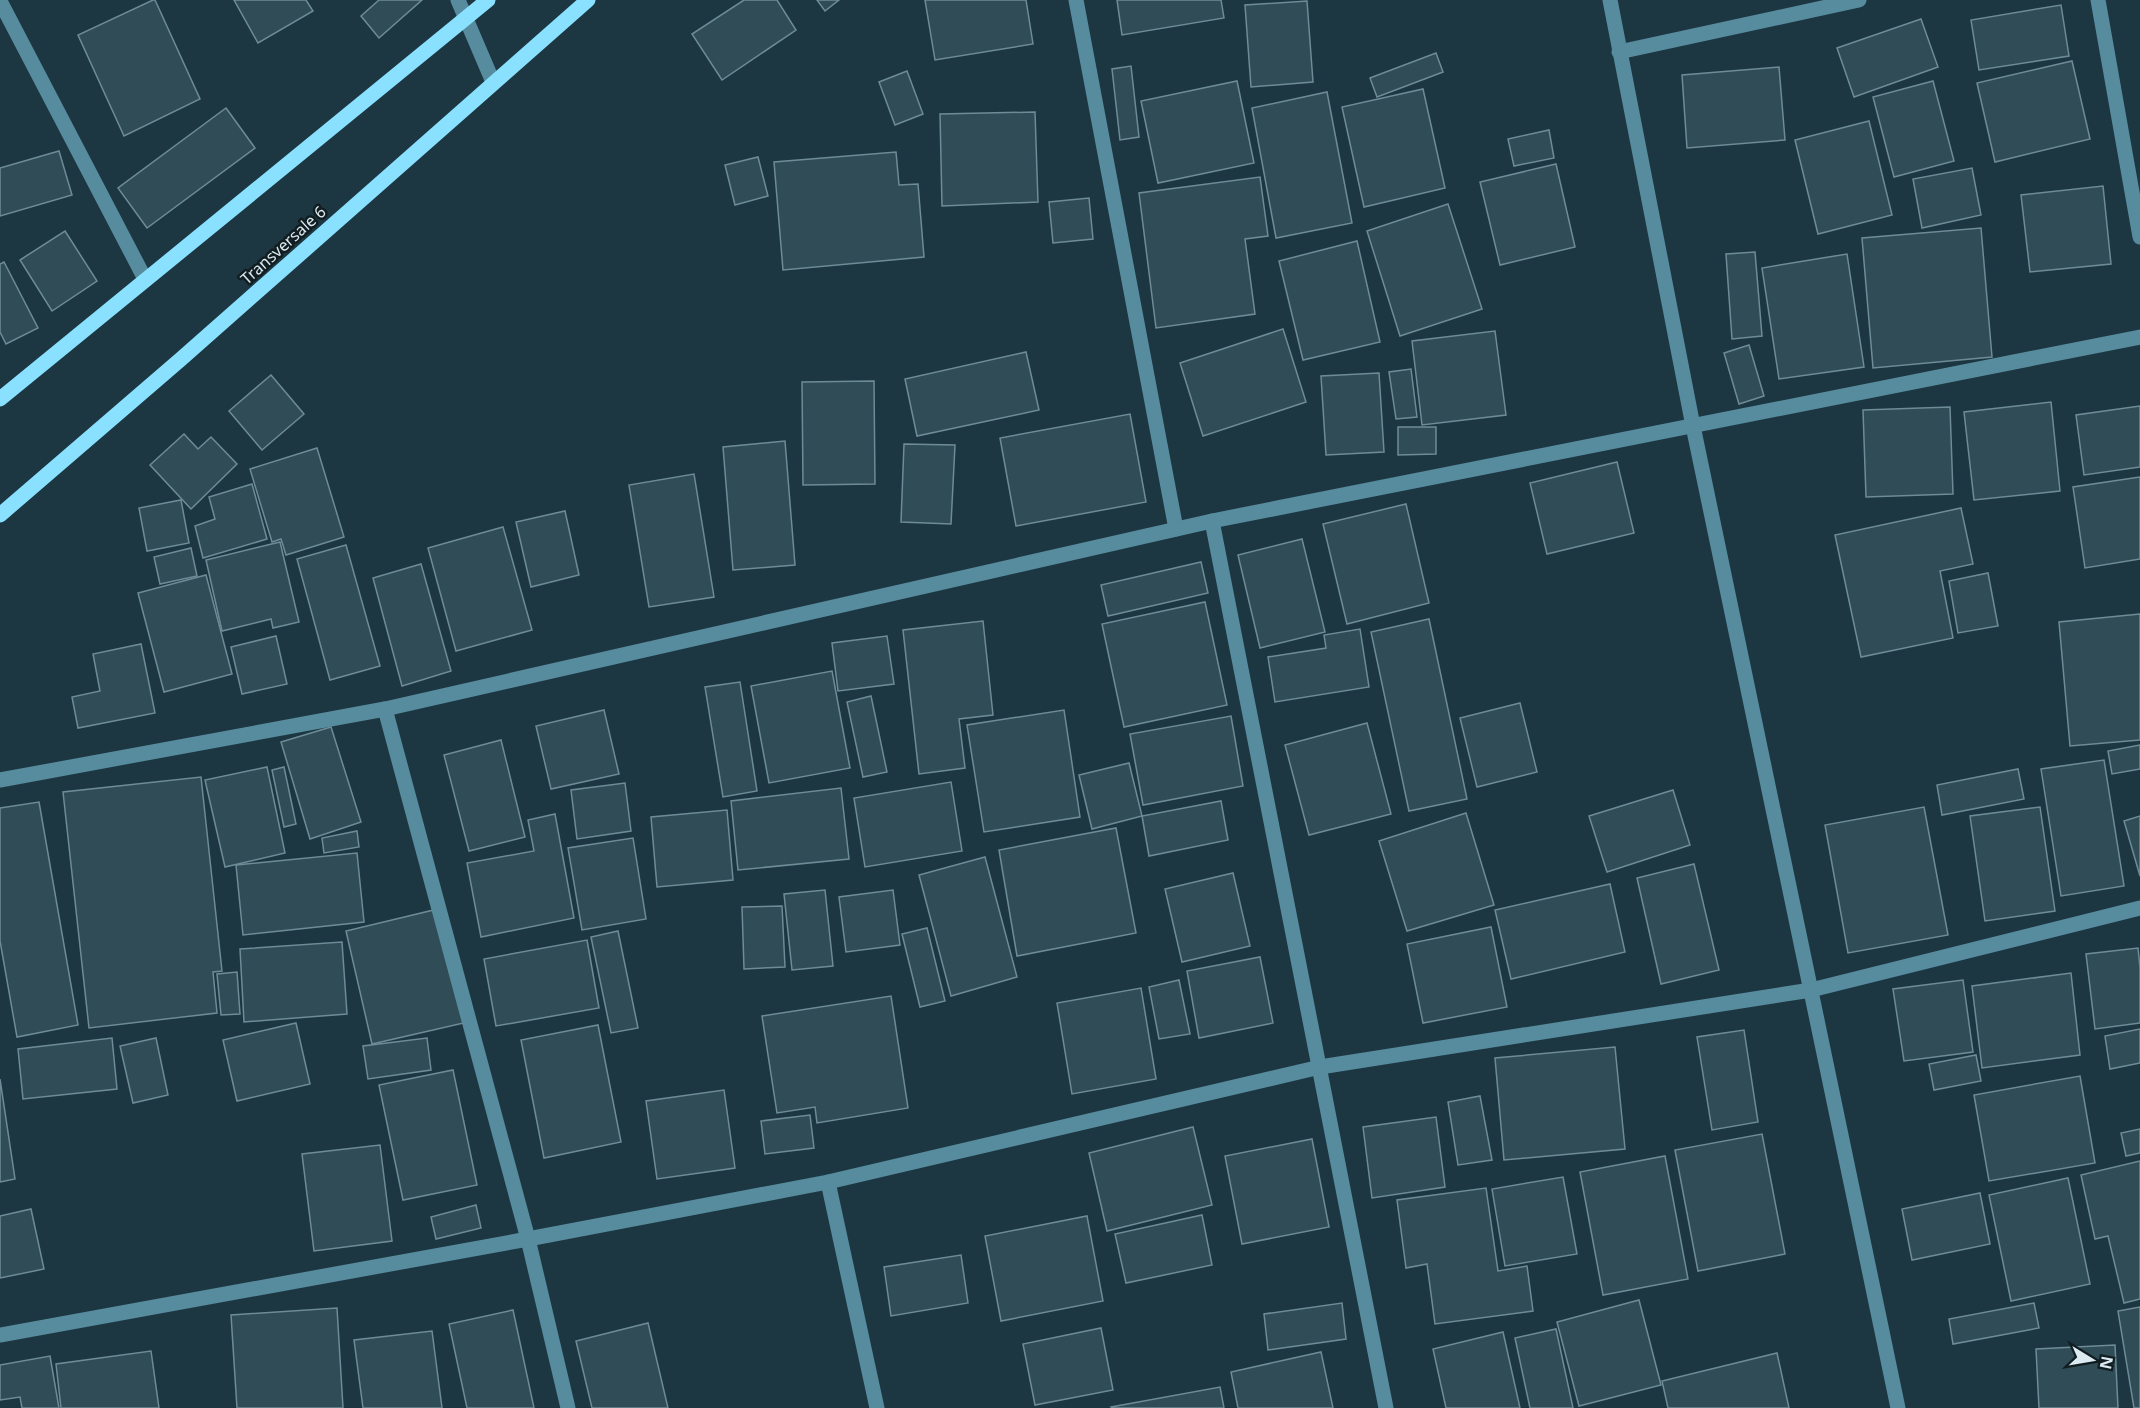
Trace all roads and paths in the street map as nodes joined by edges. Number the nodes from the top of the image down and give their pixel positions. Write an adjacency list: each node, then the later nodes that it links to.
1 (459, 0): 9 (street)
2 (488, 0): 9 (main road)
3 (588, 0): 11 (main road, Transversale 6)
4 (1076, 0): 19 (street)
5 (1610, 0): 10 (street)
6 (1859, 0): 10 (street)
7 (2098, 0): 12 (street)
8 (0, 1): 13 (street)
9 (466, 19): 11 (street); 13 (main road)
10 (1619, 52): 16 (street)
11 (493, 82): 17 (main road, Transversale 6)
12 (2140, 237)
13 (145, 279): 15 (main road)
14 (2140, 337): 16 (street)
15 (0, 399)
16 (1693, 426): 18 (street); 23 (street)
17 (0, 515)
18 (1212, 521): 19 (street); 24 (street)
19 (1176, 529): 20 (street)
20 (385, 709): 21 (street); 26 (street)
21 (0, 780)
22 (2140, 908): 23 (street)
23 (1811, 990): 24 (street); 31 (street)
24 (1320, 1067): 25 (street); 30 (street)
25 (828, 1182): 26 (street); 29 (street)
26 (528, 1239): 27 (street); 28 (street)
27 (0, 1335)
28 (568, 1408)
29 (877, 1408)
30 (1386, 1408)
31 (1898, 1408)

